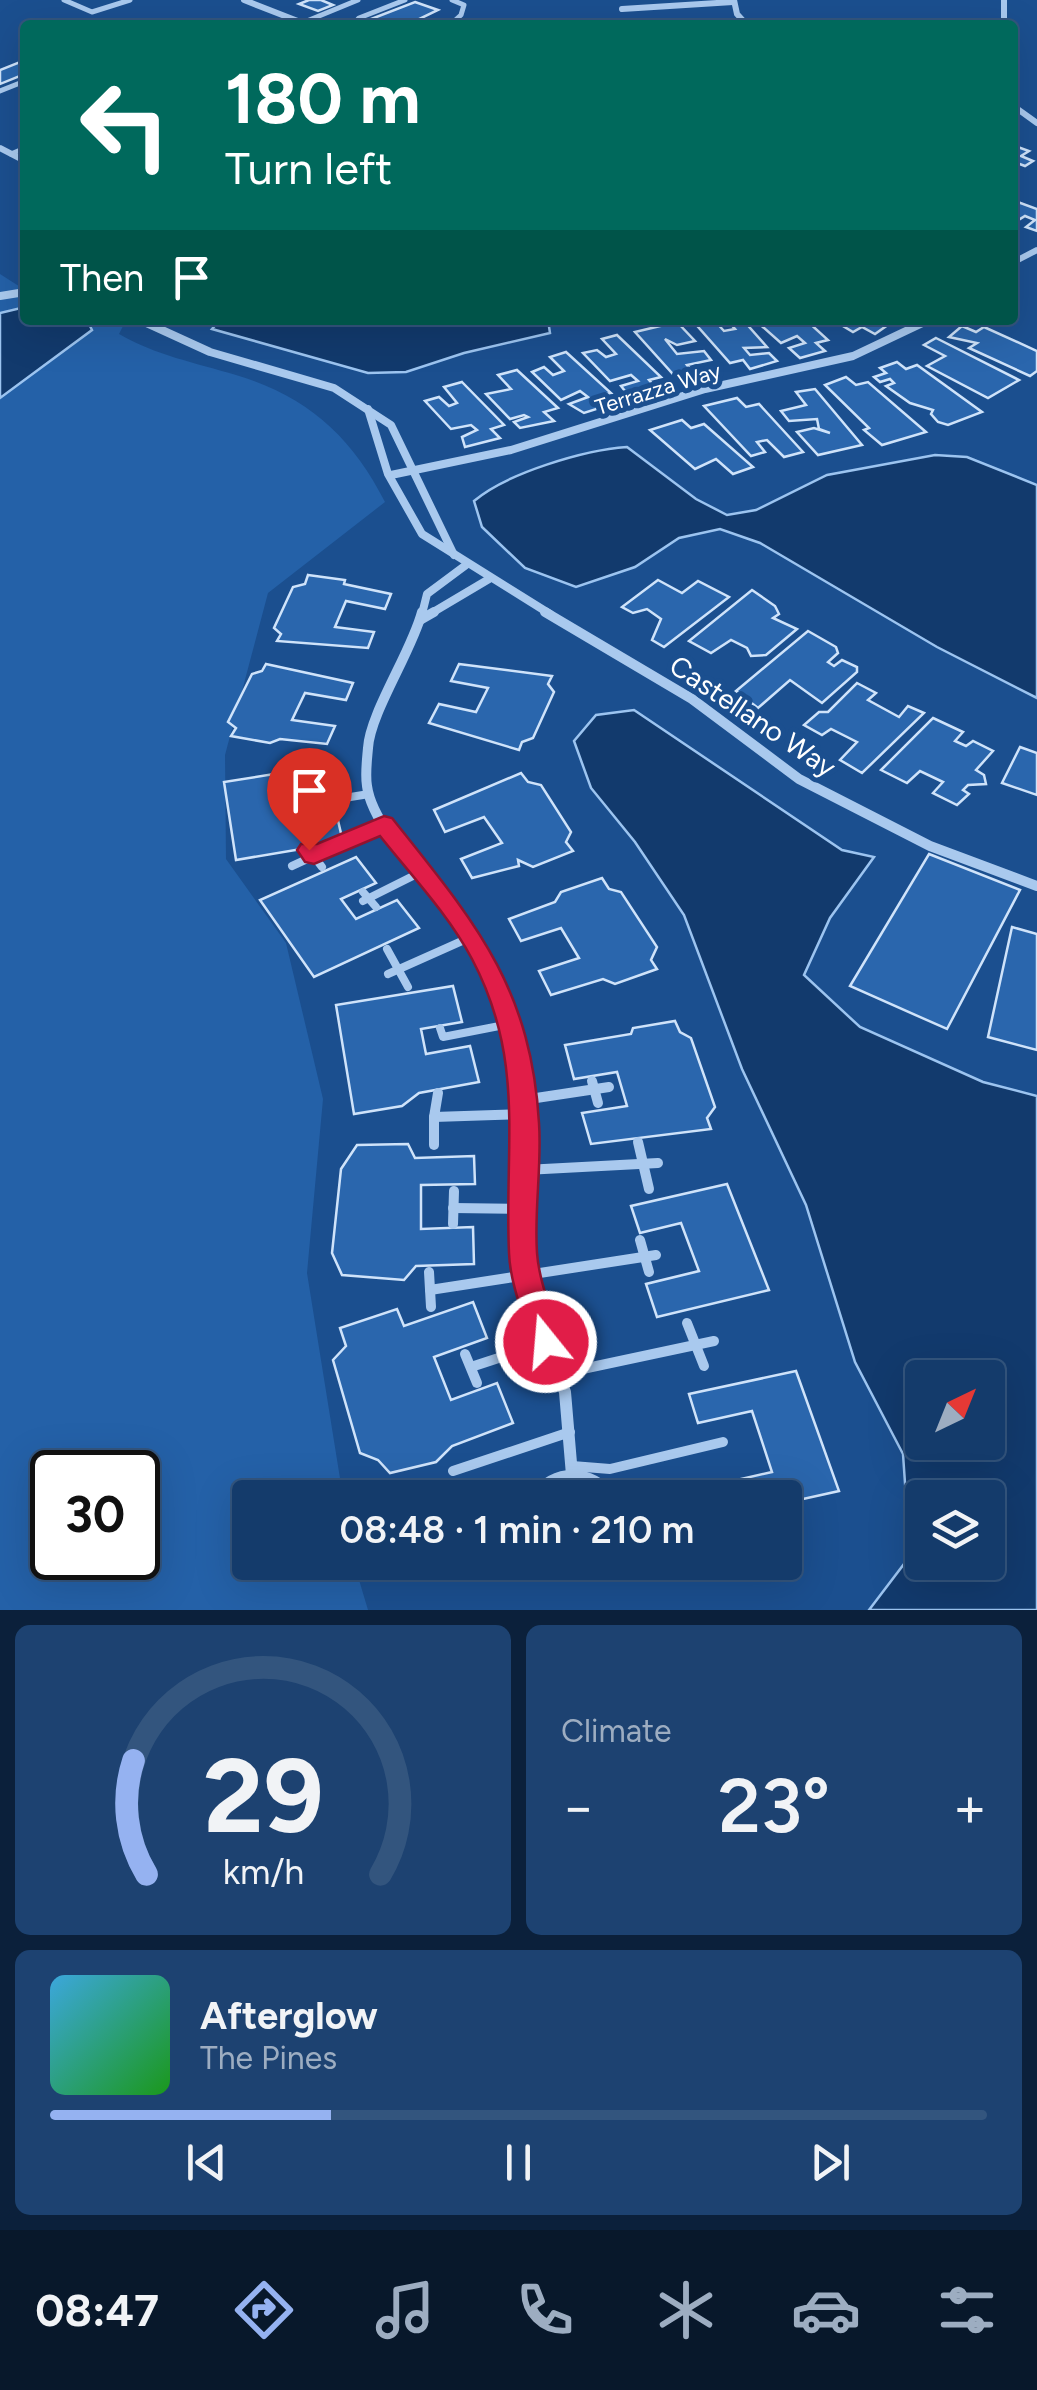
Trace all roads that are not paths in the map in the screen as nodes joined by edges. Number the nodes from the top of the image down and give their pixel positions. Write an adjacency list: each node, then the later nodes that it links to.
1 (64, 0): 2 (lane)
2 (130, 0)
3 (245, 0): 9 (street)
4 (358, 0): 10 (lane)
5 (406, 0): 11 (lane)
6 (452, 0): 12 (lane)
7 (734, 1): 8 (street)
8 (622, 10)
9 (295, 20)
10 (314, 20)
11 (358, 20)
12 (456, 20)
13 (0, 148): 15 (street)
14 (20, 150): 15 (lane)
15 (11, 154): 16 (street)
16 (20, 158)
17 (151, 325): 19 (street)
18 (918, 325): 20 (street, Terrazza Way)
19 (368, 409): 20 (street); 21 (street, Castellano Way)
20 (414, 471): 21 (street, Terrazza Way); 22 (street)
21 (391, 475): 22 (street, Castellano Way)
22 (455, 558): 23 (street, Castellano Way)
23 (466, 565): 24 (street, Castellano Way); 25 (street)
24 (488, 580): 25 (street); 33 (street, Castellano Way)
25 (420, 620): 27 (street)
26 (312, 793): 27 (lane)
27 (369, 794): 28 (street)
28 (384, 824): 29 (lane); 32 (street)
29 (311, 853): 30 (lane); 31 (lane)
30 (292, 866)
31 (322, 867)
32 (421, 872): 34 (lane); 35 (street)
33 (1037, 886)
34 (376, 907)
35 (471, 937): 37 (lane); 40 (street)
36 (387, 949): 37 (lane)
37 (398, 969): 38 (lane); 39 (lane)
38 (388, 974)
39 (408, 987)
40 (510, 1024): 41 (lane); 46 (street)
41 (443, 1038)
42 (593, 1085): 43 (lane); 45 (lane); 46 (lane)
43 (609, 1087)
44 (438, 1092): 47 (lane)
45 (598, 1103)
46 (524, 1107): 47 (lane); 52 (street)
47 (434, 1117): 49 (lane)
48 (638, 1142): 51 (lane)
49 (434, 1145)
50 (658, 1163): 51 (lane)
51 (643, 1164): 52 (lane); 53 (lane)
52 (525, 1170): 56 (street)
53 (649, 1189)
54 (454, 1190): 55 (lane)
55 (453, 1208): 56 (lane); 57 (lane)
56 (524, 1209): 62 (street)
57 (453, 1224)
58 (640, 1240): 59 (lane)
59 (650, 1256): 61 (lane); 62 (lane)
60 (429, 1272): 63 (lane)
61 (649, 1272)
62 (526, 1274): 63 (lane); 67 (street)
63 (430, 1290): 64 (lane)
64 (430, 1307)
65 (686, 1323): 68 (lane)
66 (714, 1341): 68 (lane)
67 (546, 1342): 71 (lane); 72 (street)
68 (696, 1346): 70 (lane); 72 (lane)
69 (465, 1354): 71 (lane)
70 (704, 1366)
71 (470, 1367): 73 (lane)
72 (560, 1374): 74 (street)
73 (477, 1383)
74 (570, 1432): 76 (street); 77 (lane)
75 (723, 1442): 76 (lane)
76 (572, 1470): 78 (street); 79 (street)
77 (454, 1471)
78 (550, 1480)
79 (597, 1480)

